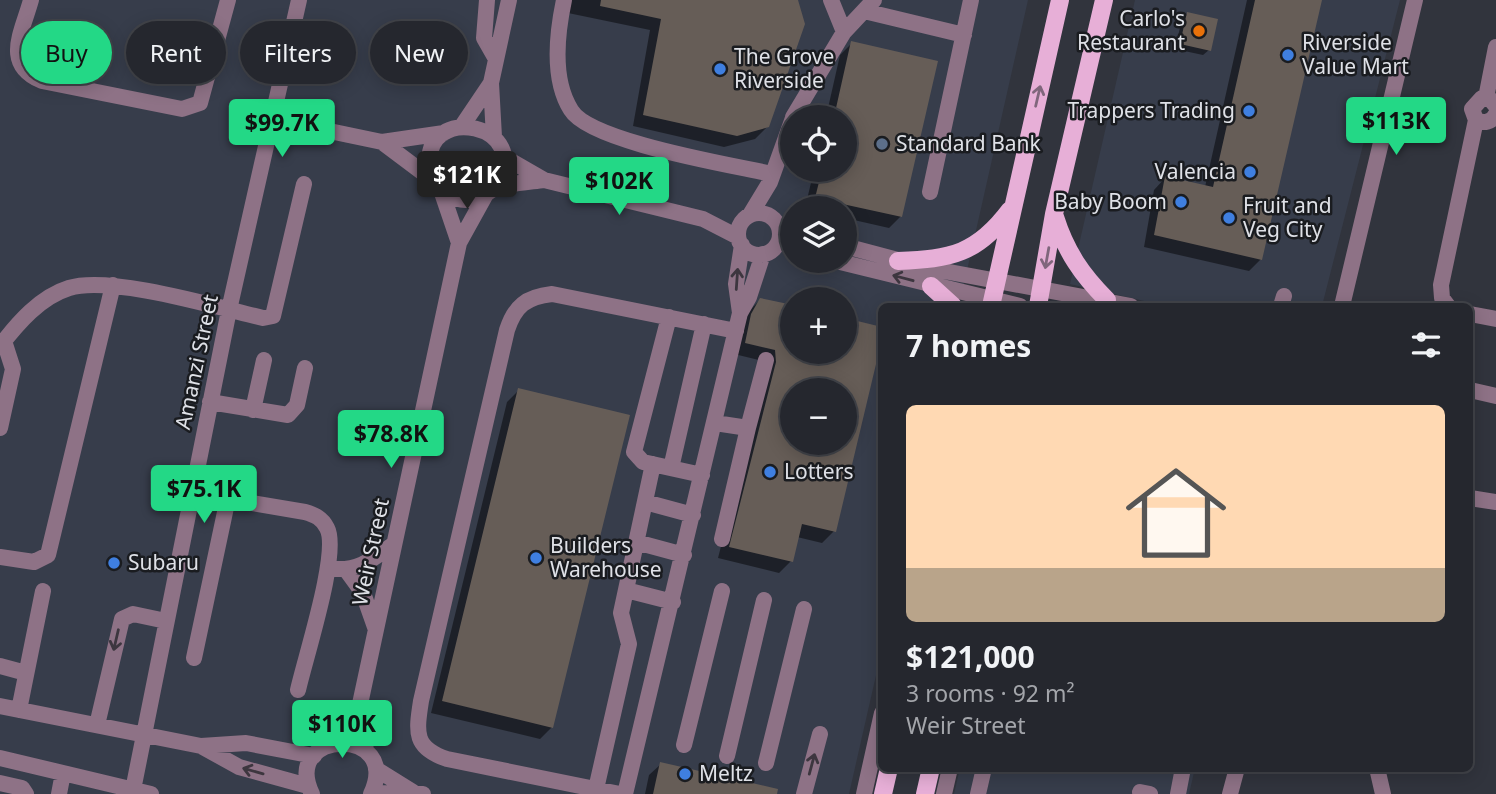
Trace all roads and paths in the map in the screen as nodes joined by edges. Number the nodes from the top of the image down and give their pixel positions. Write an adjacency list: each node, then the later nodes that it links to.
1 (31, 0): 2 (street)
2 (228, 0)
3 (299, 0): 21 (street, Amanzi Street)
4 (487, 0): 16 (street)
5 (509, 0): 16 (street)
6 (564, 0): 29 (street)
7 (831, 0): 13 (street)
8 (971, 0): 14 (street)
9 (1060, 0): 35 (main road, one-way to 9)
10 (1104, 0): 36 (main road)
11 (1415, 0): 60 (street)
12 (869, 6): 13 (street); 14 (street)
13 (844, 32): 19 (street)
14 (964, 35): 34 (street)
15 (1496, 47): 18 (street)
16 (496, 59): 17 (street)
17 (491, 83): 23 (street); 25 (street)
18 (1491, 102): 22 (street)
19 (801, 105)
20 (1496, 114): 22 (street)
21 (272, 119): 26 (street); 61 (street, Amanzi Street)
22 (1476, 120): 54 (street)
23 (462, 126): 24 (street); 25 (street)
24 (444, 133): 26 (street); 32 (street)
25 (494, 137): 28 (street)
26 (382, 142): 32 (street)
27 (780, 153): 29 (street)
28 (504, 157): 30 (street); 33 (street)
29 (771, 178): 37 (street); 39 (street)
30 (544, 180): 33 (street); 38 (street)
31 (304, 184): 61 (street)
32 (437, 186): 33 (street); 43 (street)
33 (490, 192): 43 (street)
34 (930, 192)
35 (1014, 204): 47 (main road); 49 (main road)
36 (1054, 214): 52 (main road, one-way to 52); 53 (main road)
37 (748, 216): 38 (street); 40 (street); 42 (street)
38 (703, 219): 42 (street)
39 (780, 220)
40 (780, 224)
41 (780, 227): 45 (street)
42 (740, 241): 45 (street); 62 (street, one-way to 42)
43 (459, 243): 90 (street, Weir Street)
44 (857, 249): 47 (street)
45 (769, 250): 46 (street); 62 (street)
46 (780, 250)
47 (898, 261): 49 (street)
48 (857, 267): 51 (street, one-way to 48)
49 (997, 279): 52 (street); 57 (main road)
50 (113, 285): 61 (street); 68 (street); 92 (street)
51 (931, 286): 55 (main road); 56 (street)
52 (1042, 287): 53 (street); 58 (main road)
53 (1107, 300): 59 (street)
54 (1445, 302)
55 (950, 303)
56 (989, 303)
57 (992, 303)
58 (1039, 303)
59 (1119, 303)
60 (1343, 303)
61 (229, 310): 74 (street, Amanzi Street)
62 (740, 313): 67 (street)
63 (1473, 315): 65 (street)
64 (669, 317): 66 (street); 79 (street); 132 (street)
65 (1496, 319)
66 (704, 324): 67 (street); 80 (street)
67 (736, 331): 76 (street)
68 (2, 343): 77 (street)
69 (264, 360): 75 (street)
70 (766, 360): 78 (street)
71 (305, 368): 75 (street)
72 (1473, 391): 73 (street)
73 (1496, 396)
74 (210, 402): 75 (street); 82 (street, Amanzi Street)
75 (253, 410)
76 (715, 423): 78 (street); 81 (street)
77 (0, 428)
78 (748, 428): 88 (street)
79 (653, 464): 80 (street); 85 (street)
80 (671, 468): 81 (street)
81 (702, 475): 87 (street)
82 (192, 493): 83 (street); 101 (street, Amanzi Street)
83 (228, 498): 93 (street); 103 (street)
84 (1473, 498): 86 (street)
85 (645, 502): 87 (street); 89 (street)
86 (1496, 502)
87 (693, 515): 91 (street)
88 (722, 539)
89 (636, 542): 91 (street); 95 (street)
90 (394, 544): 94 (street); 102 (street, Weir Street)
91 (684, 555): 99 (street)
92 (0, 557)
93 (328, 568): 94 (street); 106 (street)
94 (347, 571): 102 (street)
95 (626, 590): 99 (street); 132 (street)
96 (43, 591): 105 (street)
97 (722, 591): 115 (street)
98 (764, 600): 119 (street)
99 (673, 602): 140 (street)
100 (804, 609): 121 (street)
101 (166, 621): 110 (street, one-way to 110); 112 (street, Amanzi Street)
102 (376, 629): 107 (street, Weir Street)
103 (194, 657)
104 (0, 666): 105 (street)
105 (26, 673): 109 (street)
106 (298, 690)
107 (360, 704): 114 (street); 117 (street)
108 (0, 706): 109 (street)
109 (19, 710): 110 (street)
110 (97, 725): 112 (street)
111 (878, 731): 142 (street)
112 (143, 733): 116 (street); 133 (street, Amanzi Street)
113 (820, 734): 141 (street, one-way to 113)
114 (332, 743): 117 (street); 118 (street)
115 (684, 745)
116 (201, 746): 118 (street); 134 (street, one-way to 116)
117 (366, 751): 122 (street)
118 (314, 756): 134 (street)
119 (727, 756)
120 (0, 758): 130 (street)
121 (766, 763)
122 (376, 769): 135 (street); 136 (street)
123 (888, 772): 143 (main road)
124 (930, 772): 144 (main road)
125 (949, 772): 145 (street)
126 (983, 772): 146 (street)
127 (1182, 772): 147 (street)
128 (1236, 772): 148 (street)
129 (1378, 772): 149 (street)
130 (63, 773): 133 (street); 138 (street)
131 (0, 783): 137 (street)
132 (596, 789): 140 (street)
133 (133, 790): 139 (street)
134 (310, 790)
135 (372, 793): 136 (street)
136 (418, 793)
137 (26, 794)
138 (59, 794)
139 (152, 794)
140 (622, 794)
141 (804, 794)
142 (864, 794)
143 (883, 794)
144 (925, 794)
145 (944, 794)
146 (978, 794)
147 (1178, 794)
148 (1230, 794)
149 (1383, 794)

